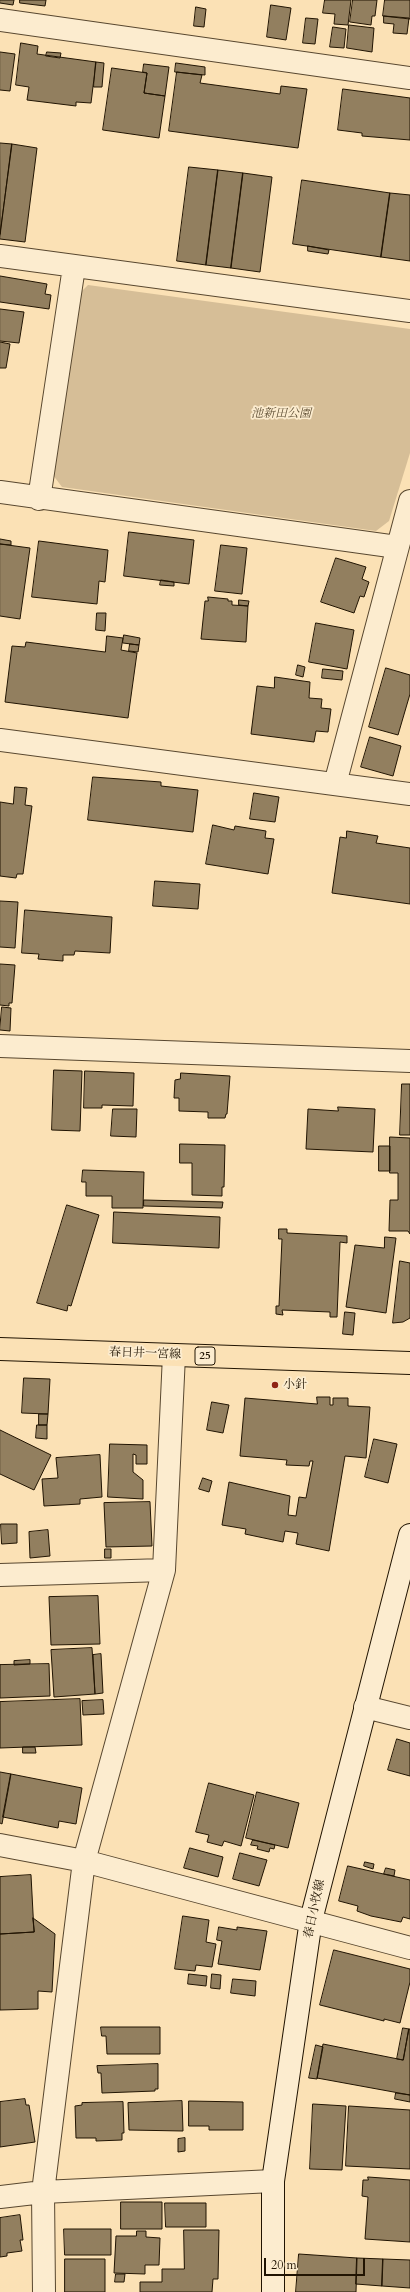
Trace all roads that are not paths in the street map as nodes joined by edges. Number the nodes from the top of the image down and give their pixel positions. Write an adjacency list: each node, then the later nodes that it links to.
1 (0, 20): 2 (street)
2 (410, 78)
3 (0, 256): 4 (street)
4 (74, 267): 5 (street); 7 (street)
5 (410, 312)
6 (0, 492): 7 (street)
7 (39, 499): 9 (street)
8 (410, 501): 9 (street)
9 (397, 547): 11 (street)
10 (0, 740): 11 (street)
11 (335, 784): 12 (street)
12 (410, 794)
13 (0, 1046): 14 (street)
14 (410, 1061)
15 (0, 1349): 16 (main road, 春日井一宮線 / 25)
16 (174, 1355): 17 (main road, 春日井一宮線 / 25); 19 (street)
17 (410, 1363)
18 (410, 1535): 21 (street, 春日小牧線)
19 (164, 1570): 20 (street); 24 (street)
20 (0, 1575)
21 (365, 1707): 22 (street); 25 (street, 春日小牧線)
22 (410, 1718)
23 (0, 1845): 24 (street)
24 (84, 1861): 25 (street); 28 (street)
25 (311, 1920): 26 (street); 27 (street, 春日小牧線)
26 (410, 1948)
27 (273, 2182): 28 (street); 31 (street, 春日小牧線)
28 (43, 2192): 29 (street); 30 (street)
29 (0, 2197)
30 (44, 2292)
31 (273, 2292)

